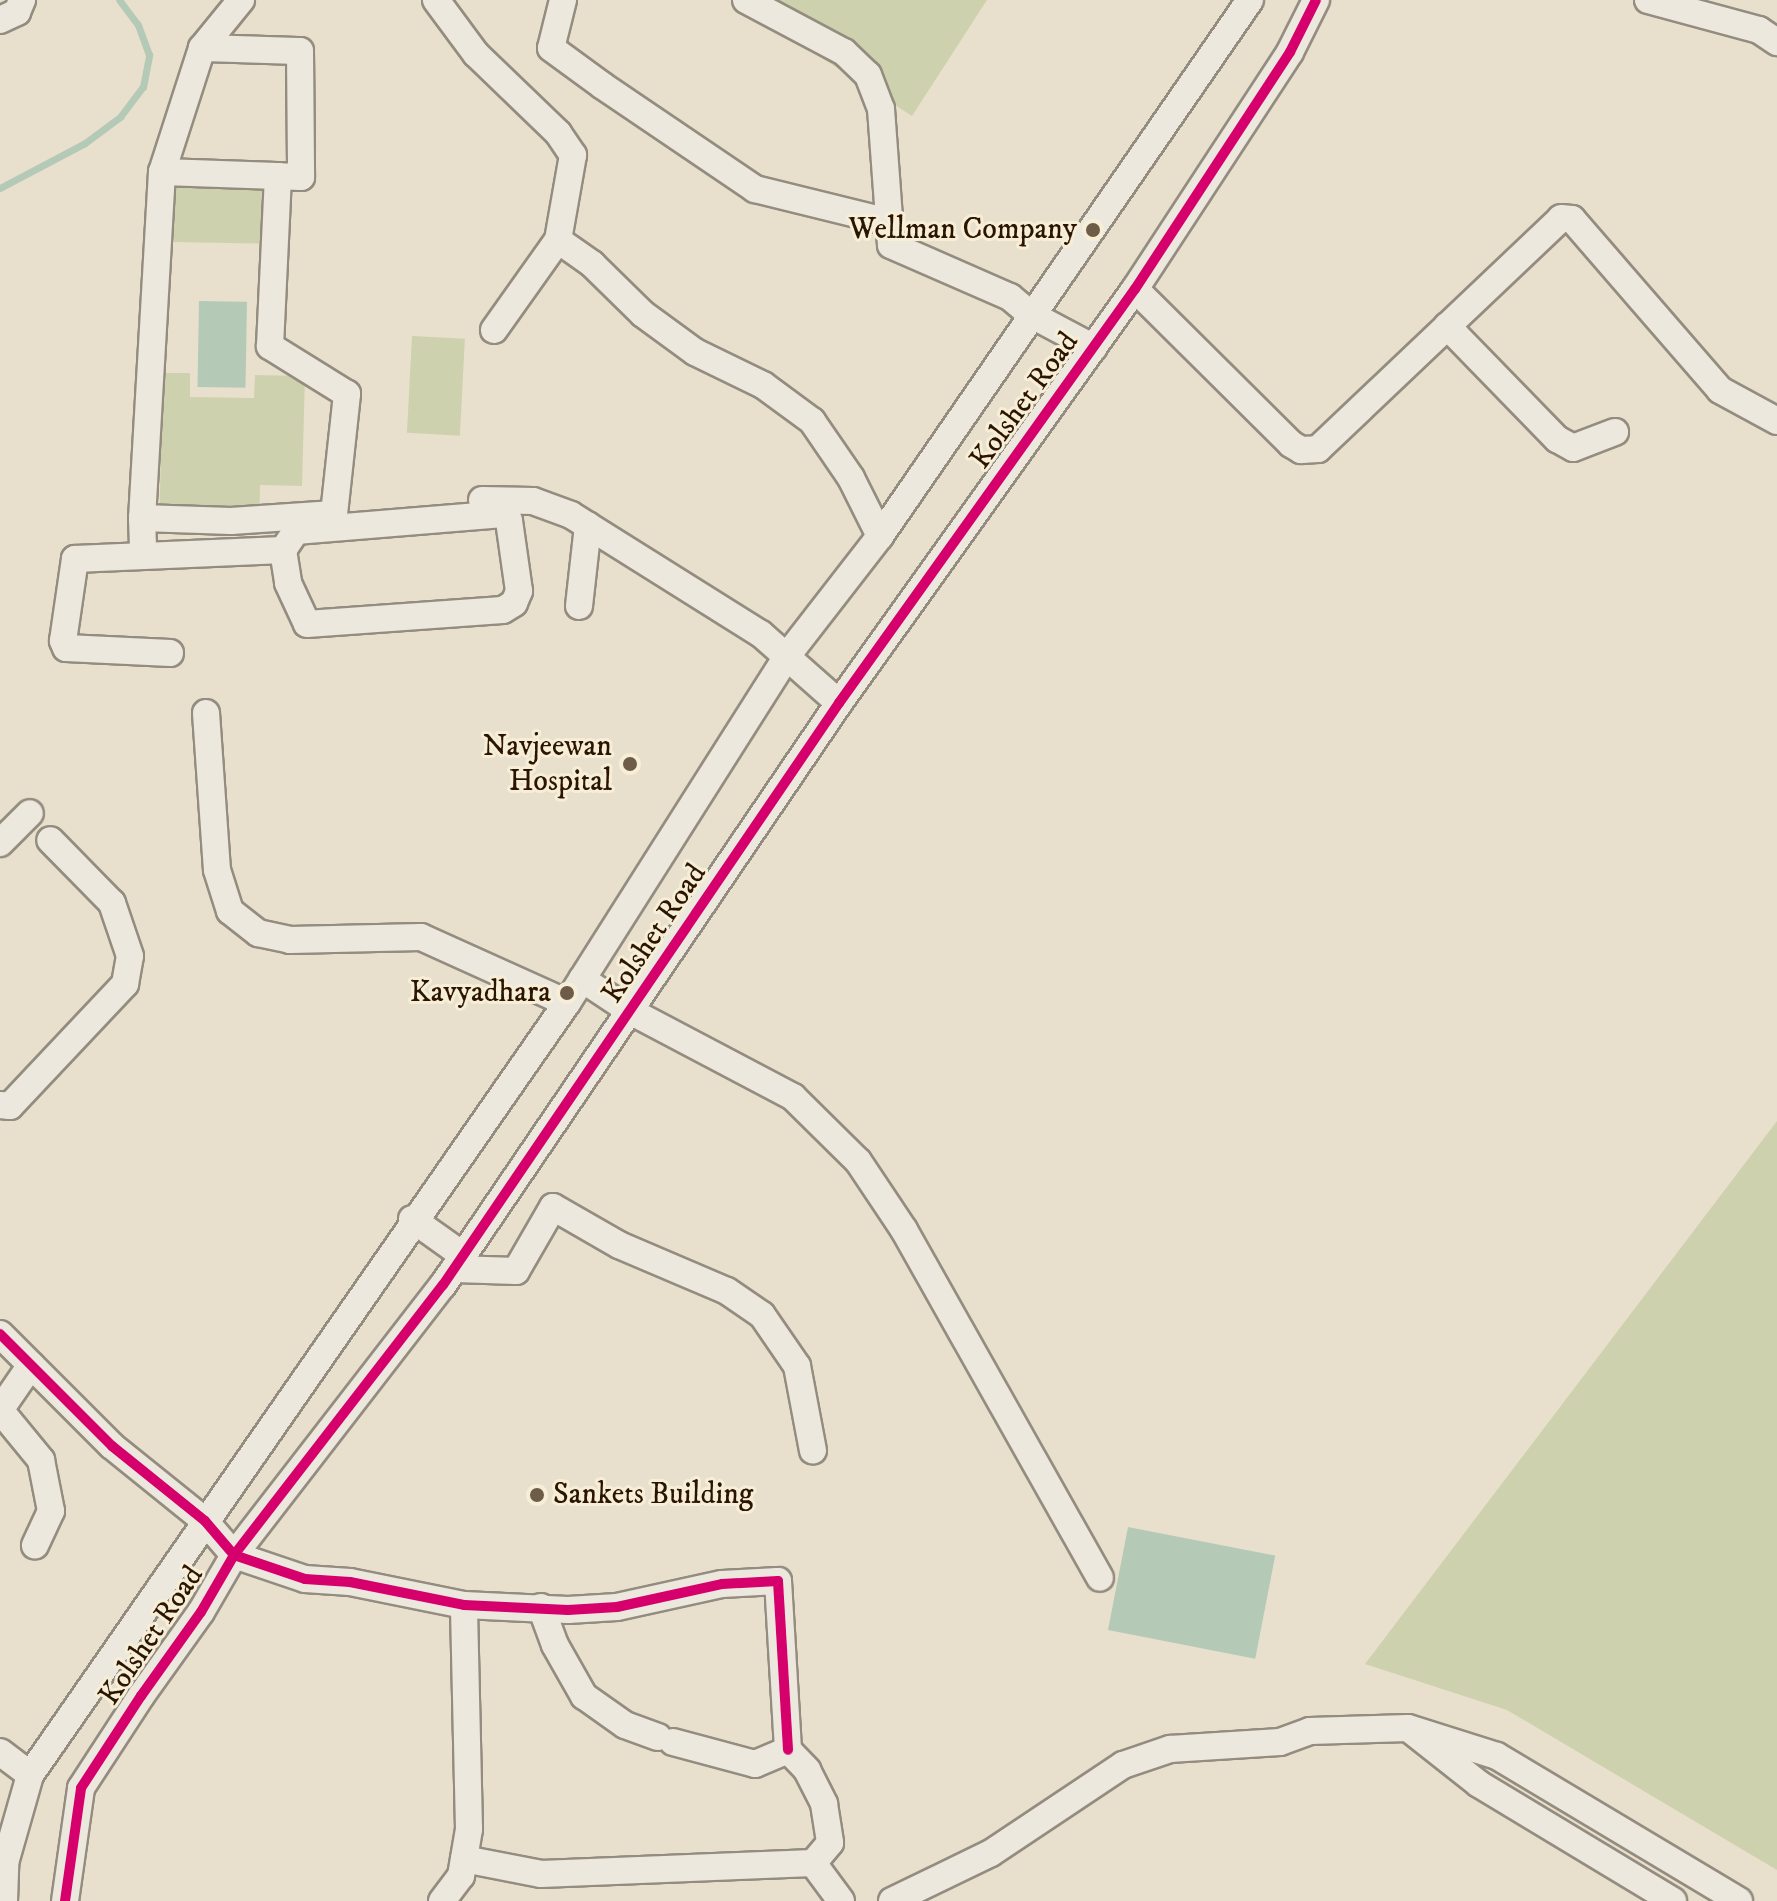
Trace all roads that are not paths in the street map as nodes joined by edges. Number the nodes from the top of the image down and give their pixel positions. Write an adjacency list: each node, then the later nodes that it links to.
1 (22, 0): 9 (street)
2 (241, 0): 11 (street)
3 (436, 0): 15 (street)
4 (563, 0): 14 (street)
5 (746, 0): 14 (street)
6 (1250, 0): 17 (street, Kolshet Road)
7 (1316, 0): 16 (street, Kolshet Road)
8 (1648, 0): 10 (street)
9 (0, 20)
10 (1777, 42)
11 (202, 48): 12 (street); 13 (street)
12 (162, 172): 13 (street); 24 (street)
13 (278, 176): 23 (street)
14 (889, 222): 17 (street)
15 (558, 240): 19 (street); 26 (street)
16 (1135, 289): 18 (street); 20 (street, Kolshet Road)
17 (1030, 314): 20 (street); 26 (street, Kolshet Road)
18 (1447, 326): 21 (street); 22 (street)
19 (494, 330)
20 (1094, 348): 32 (street, Kolshet Road)
21 (1777, 421)
22 (1615, 432)
23 (334, 514): 24 (street); 25 (street)
24 (142, 518): 28 (street)
25 (588, 526): 29 (street); 31 (street)
26 (880, 536): 31 (street, Kolshet Road)
27 (283, 550): 27 (street); 28 (street)
28 (143, 554): 30 (street)
29 (579, 606)
30 (170, 653)
31 (787, 656): 32 (street); 37 (street, Kolshet Road)
32 (839, 703): 39 (street, Kolshet Road)
33 (206, 713): 38 (street)
34 (30, 813): 36 (street)
35 (50, 840): 40 (street)
36 (0, 843)
37 (582, 979): 38 (street, Kolshet Road); 39 (street)
38 (567, 1003): 41 (street, Kolshet Road)
39 (632, 1012): 42 (street, Kolshet Road); 49 (street)
40 (0, 1105)
41 (412, 1219): 42 (street); 46 (street, Kolshet Road)
42 (459, 1262): 45 (street); 48 (street, Kolshet Road)
43 (0, 1334): 44 (street)
44 (31, 1365): 46 (street); 47 (street)
45 (813, 1451)
46 (205, 1521): 48 (street); 55 (street, Kolshet Road)
47 (35, 1545)
48 (234, 1555): 50 (street); 59 (street, Kolshet Road)
49 (1100, 1578)
50 (464, 1605): 51 (street); 56 (street)
51 (541, 1607): 53 (street); 53 (street)
52 (1408, 1728): 62 (street); 63 (street); 64 (street)
53 (788, 1750): 57 (street)
54 (0, 1752): 55 (street)
55 (30, 1775): 58 (street, Kolshet Road)
56 (464, 1859): 57 (street); 60 (street)
57 (813, 1863): 61 (street)
58 (4, 1901)
59 (65, 1901)
60 (442, 1901)
61 (841, 1901)
62 (892, 1901)
63 (1673, 1901)
64 (1739, 1901)

